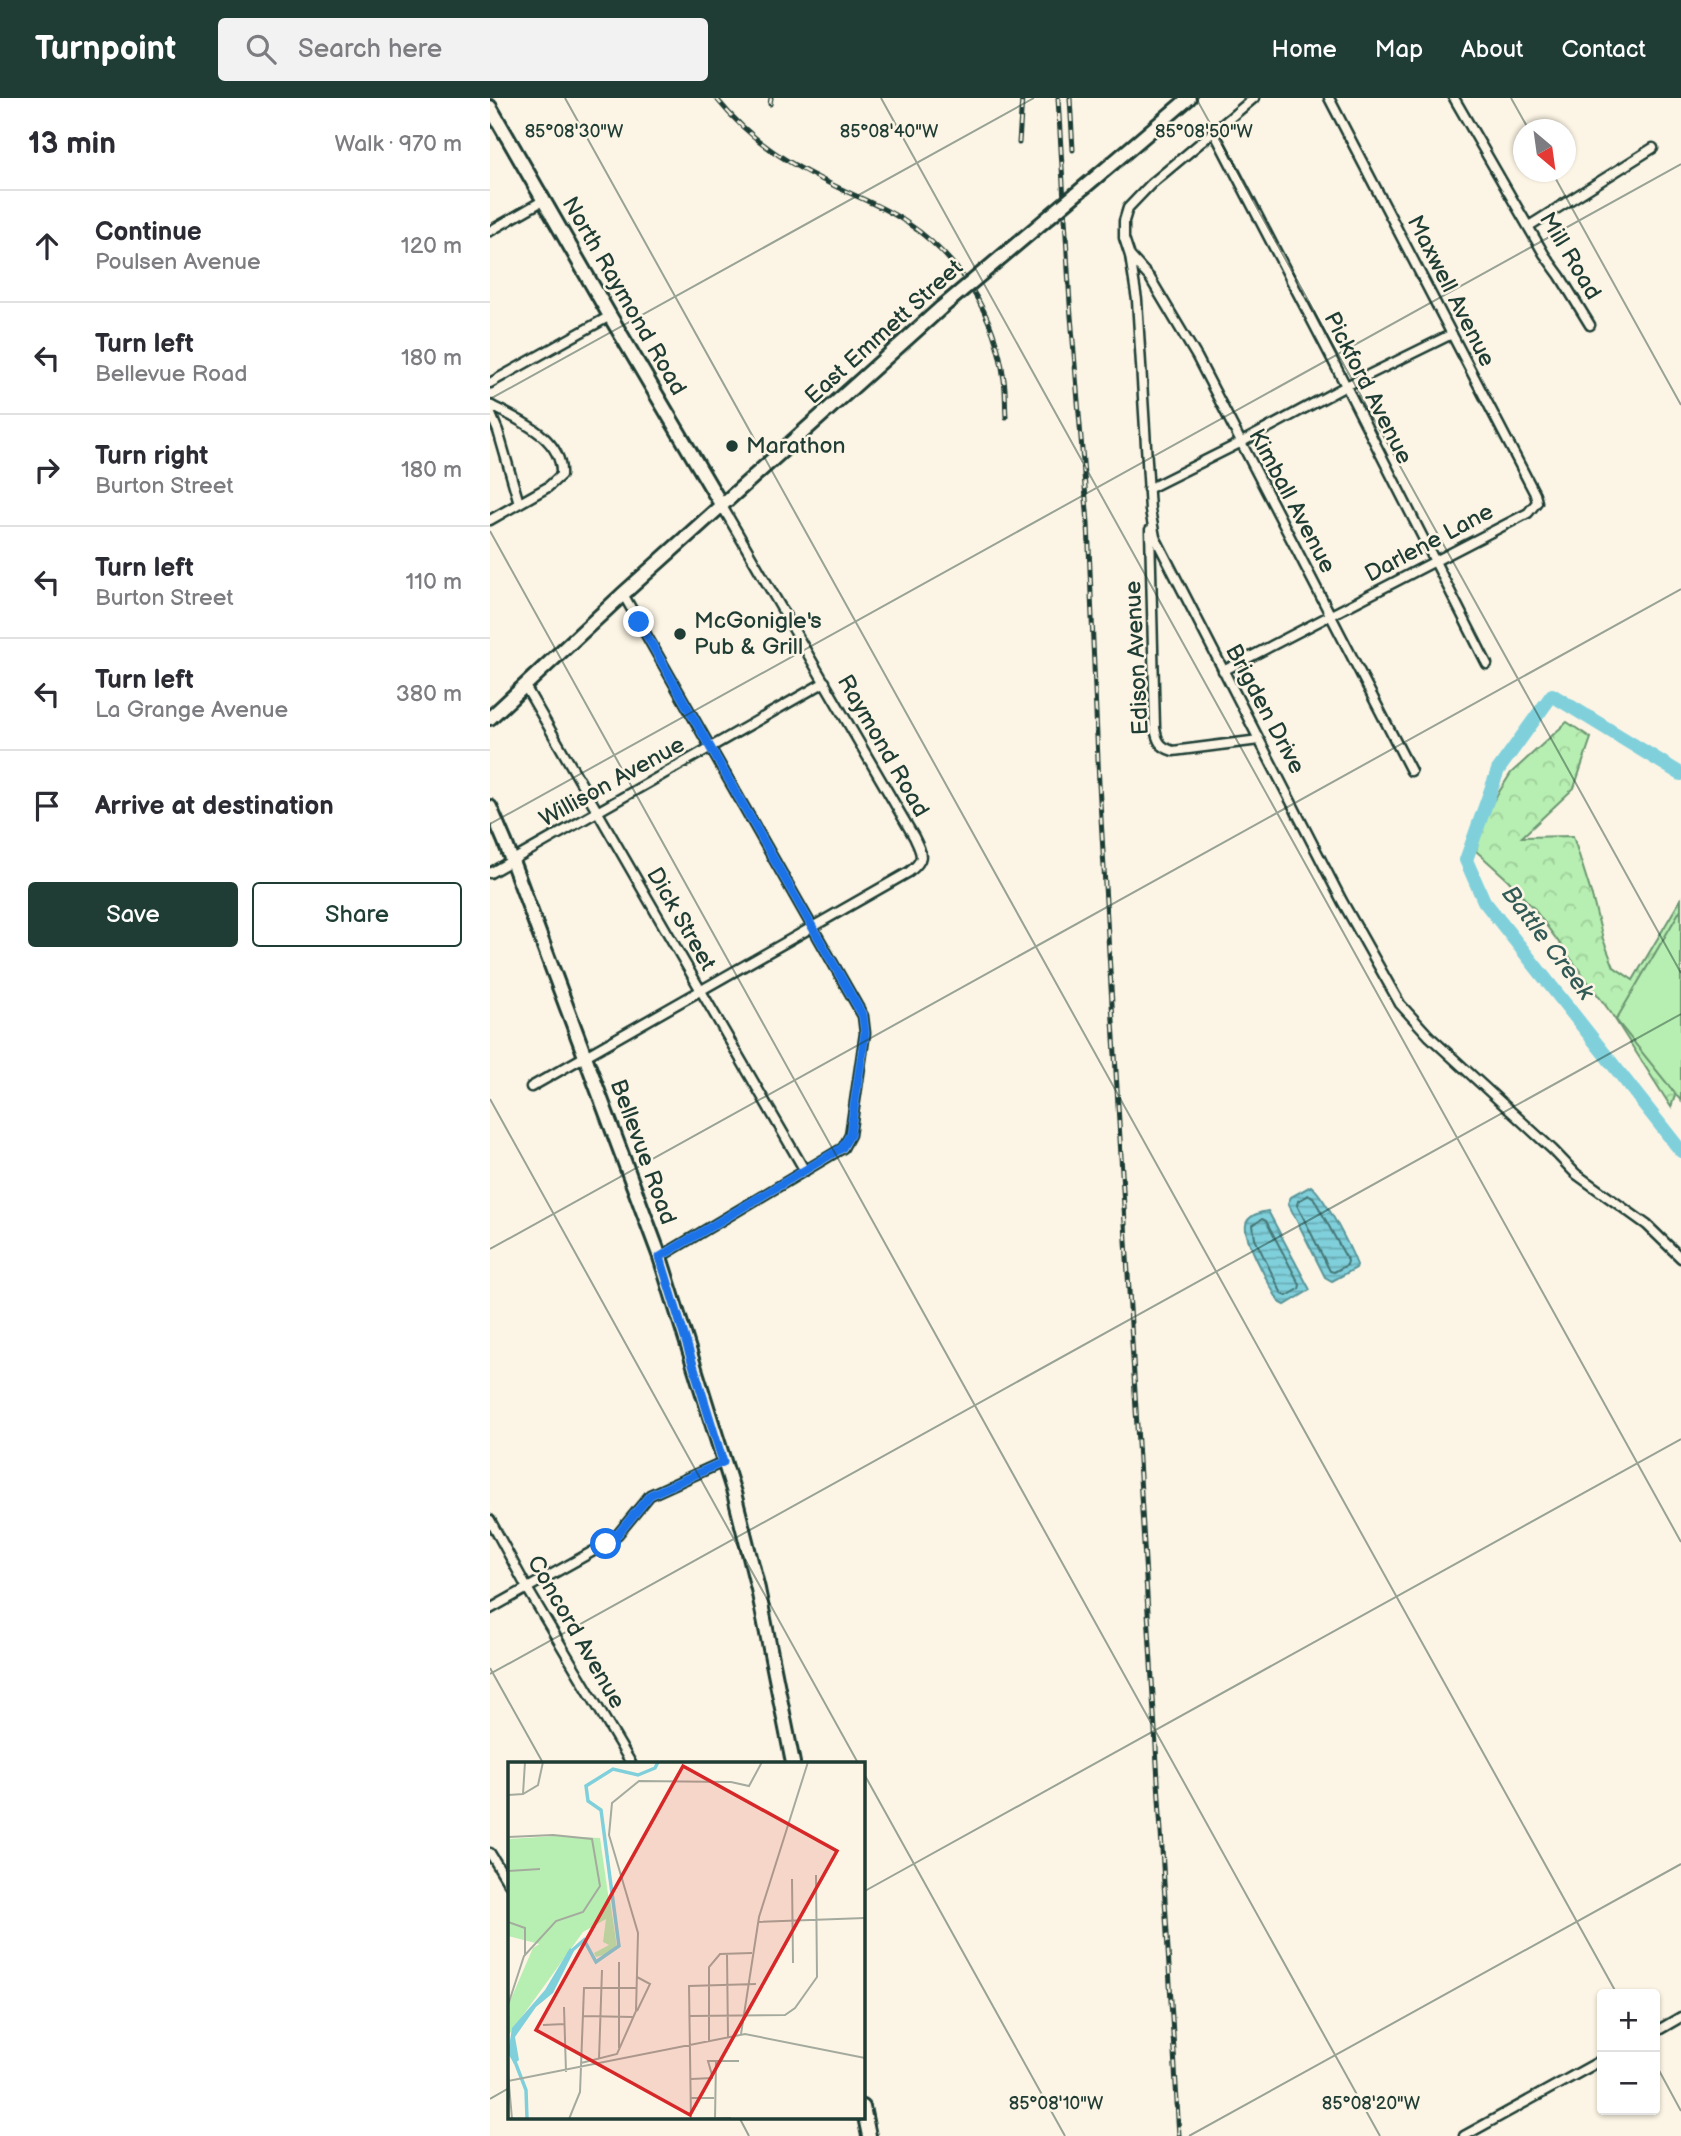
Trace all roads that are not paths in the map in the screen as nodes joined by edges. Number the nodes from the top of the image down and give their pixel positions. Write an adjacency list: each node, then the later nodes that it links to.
1 (1189, 98): 23 (street, East Emmett Street, bridge)
2 (1254, 98): 6 (street, Brigden Drive)
3 (1329, 98): 14 (street, Maxwell Avenue)
4 (1454, 98): 9 (street, Mill Road)
5 (490, 107): 8 (street, North Raymond Road)
6 (1214, 132): 11 (street, Brigden Drive); 16 (street, Pickford Avenue)
7 (1653, 148): 9 (street)
8 (544, 200): 10 (street); 12 (street, North Raymond Road)
9 (1529, 226): 13 (street, Mill Road)
10 (490, 231)
11 (1130, 256): 19 (street, Kimball Avenue); 20 (street, Brigden Drive)
12 (610, 316): 15 (street); 23 (street, North Raymond Road)
13 (1590, 325)
14 (1452, 334): 16 (street); 21 (street, Maxwell Avenue)
15 (490, 383)
16 (1346, 386): 19 (street); 26 (street, Pickford Avenue)
17 (490, 405): 22 (street)
18 (490, 412): 22 (street)
19 (1240, 443): 20 (street); 28 (street, Kimball Avenue)
20 (1149, 489): 24 (street, Brigden Drive)
21 (1537, 502): 26 (street, Darlene Lane)
22 (519, 503): 25 (street)
23 (722, 506): 27 (street, East Emmett Street); 31 (street, Raymond Road)
24 (1150, 510): 30 (street, Brigden Drive); 34 (street, Edison Avenue)
25 (490, 520)
26 (1436, 561): 28 (street, Darlene Lane); 29 (street, Pickford Avenue)
27 (623, 594): 32 (street, East Emmett Street); 35 (street)
28 (1331, 616): 30 (street, Darlene Lane); 36 (street, Kimball Avenue)
29 (1487, 664)
30 (1223, 671): 34 (street, Brigden Drive)
31 (825, 682): 35 (street, Willison Avenue); 41 (street, Raymond Road)
32 (525, 686): 33 (street, East Emmett Street); 38 (street, Dick Street)
33 (490, 718)
34 (1259, 740): 47 (street, Brigden Drive)
35 (711, 749): 38 (street, Willison Avenue); 41 (street)
36 (1411, 771)
37 (490, 807): 39 (street, Bellevue Road)
38 (597, 813): 39 (street, Willison Avenue); 42 (street, Dick Street)
39 (511, 861): 40 (street, Willison Avenue); 43 (street, Bellevue Road)
40 (490, 873)
41 (813, 928): 42 (street); 45 (street)
42 (700, 991): 43 (street); 45 (street, Dick Street)
43 (585, 1056): 44 (street); 46 (street, Bellevue Road)
44 (531, 1087)
45 (805, 1171): 46 (street)
46 (660, 1257): 48 (street, Bellevue Road)
47 (1681, 1258)
48 (723, 1462): 50 (street); 53 (street, Bellevue Road)
49 (490, 1520): 50 (street, Concord Avenue)
50 (527, 1588): 51 (street); 52 (street, Concord Avenue)
51 (490, 1609)
52 (630, 1762)
53 (793, 1762)
54 (490, 1853): 55 (street)
55 (508, 1882)
56 (1681, 2017): 57 (street)
57 (1660, 2029)
58 (1597, 2063): 61 (street)
59 (864, 2112): 60 (street)
60 (869, 2136)
61 (1464, 2136)

